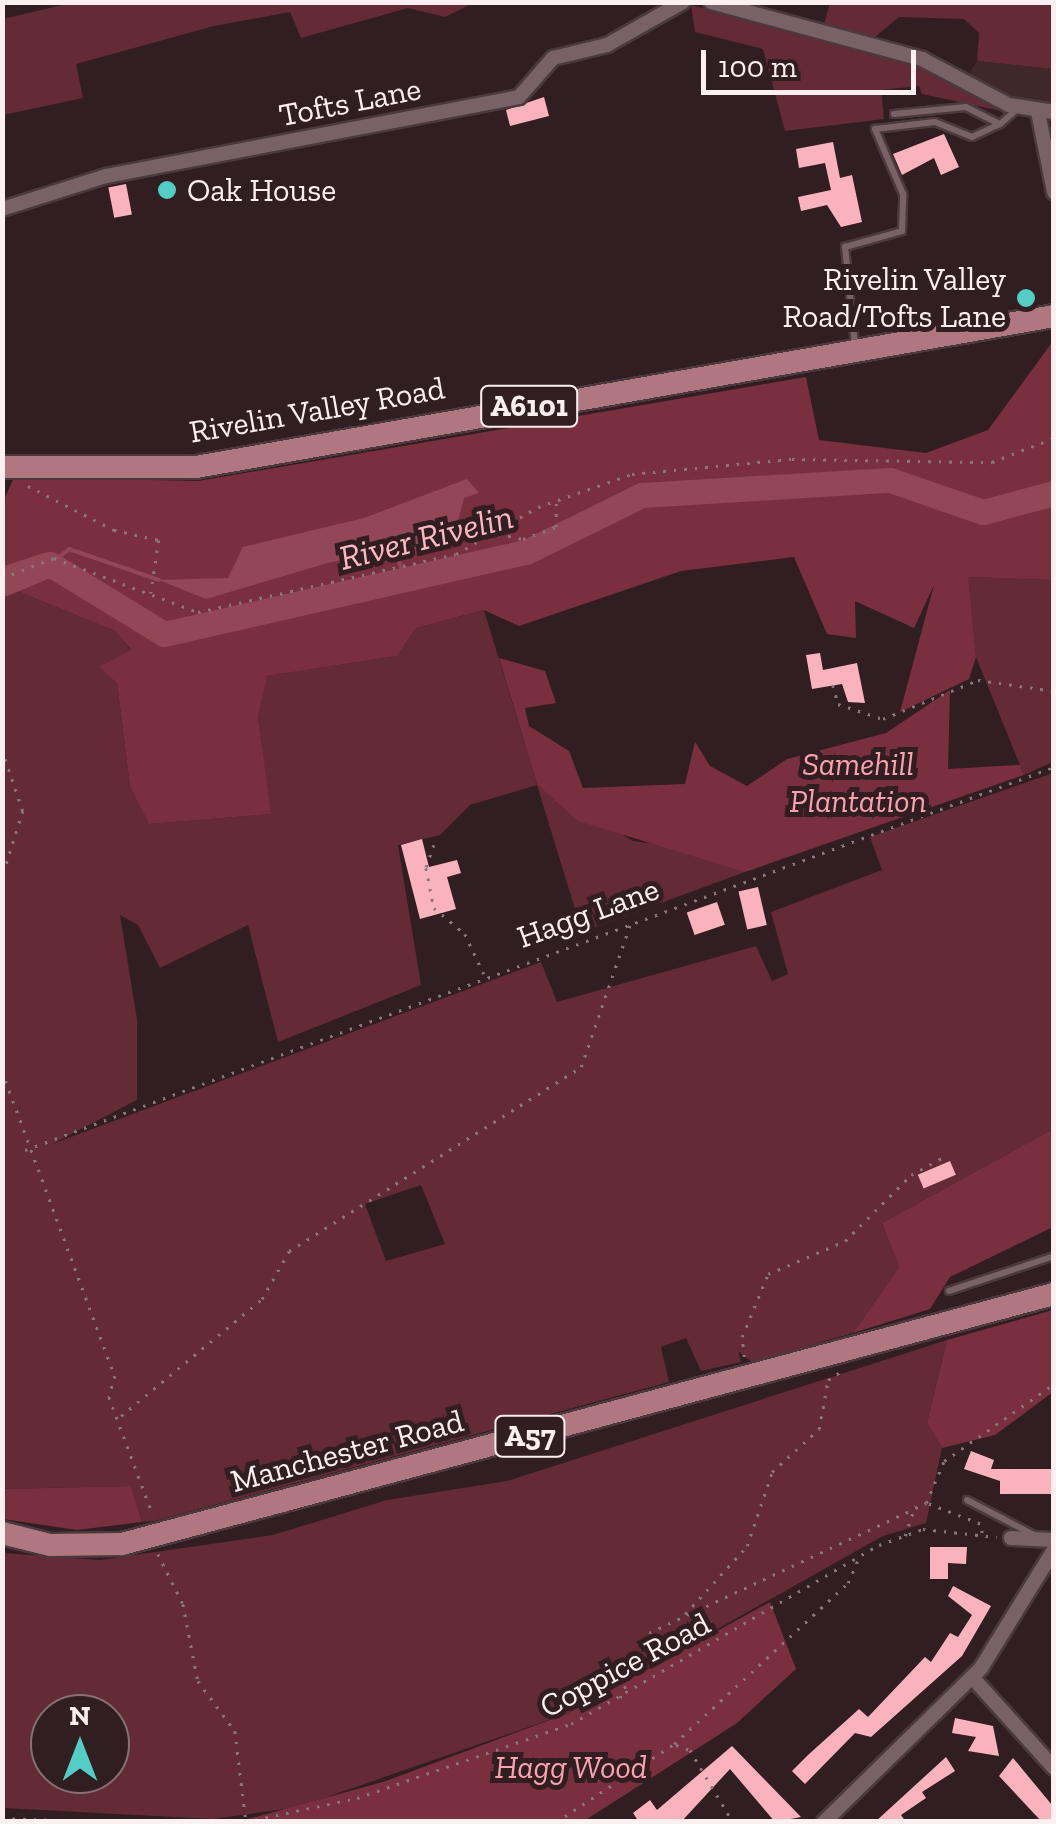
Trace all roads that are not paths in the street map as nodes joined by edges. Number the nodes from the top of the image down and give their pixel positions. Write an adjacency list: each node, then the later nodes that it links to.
1 (683, 2): 8 (street, Tofts Lane)
2 (710, 2): 3 (street)
3 (1017, 108): 4 (street); 6 (lane)
4 (1046, 112): 7 (street)
5 (894, 114): 6 (lane)
6 (1000, 124): 10 (lane)
7 (1054, 192)
8 (2, 208)
9 (1054, 316): 10 (main road, Rivelin Valley Road / A6101)
10 (855, 346): 11 (main road, Rivelin Valley Road / A6101)
11 (3, 467)
12 (1054, 1256): 13 (lane)
13 (949, 1291)
14 (1054, 1294): 16 (main road, Manchester Road / A57)
15 (967, 1500): 18 (lane)
16 (2, 1533)
17 (1011, 1538): 18 (street)
18 (1050, 1543): 19 (street)
19 (972, 1677): 20 (street); 21 (street)
20 (1054, 1768)
21 (824, 1822)

